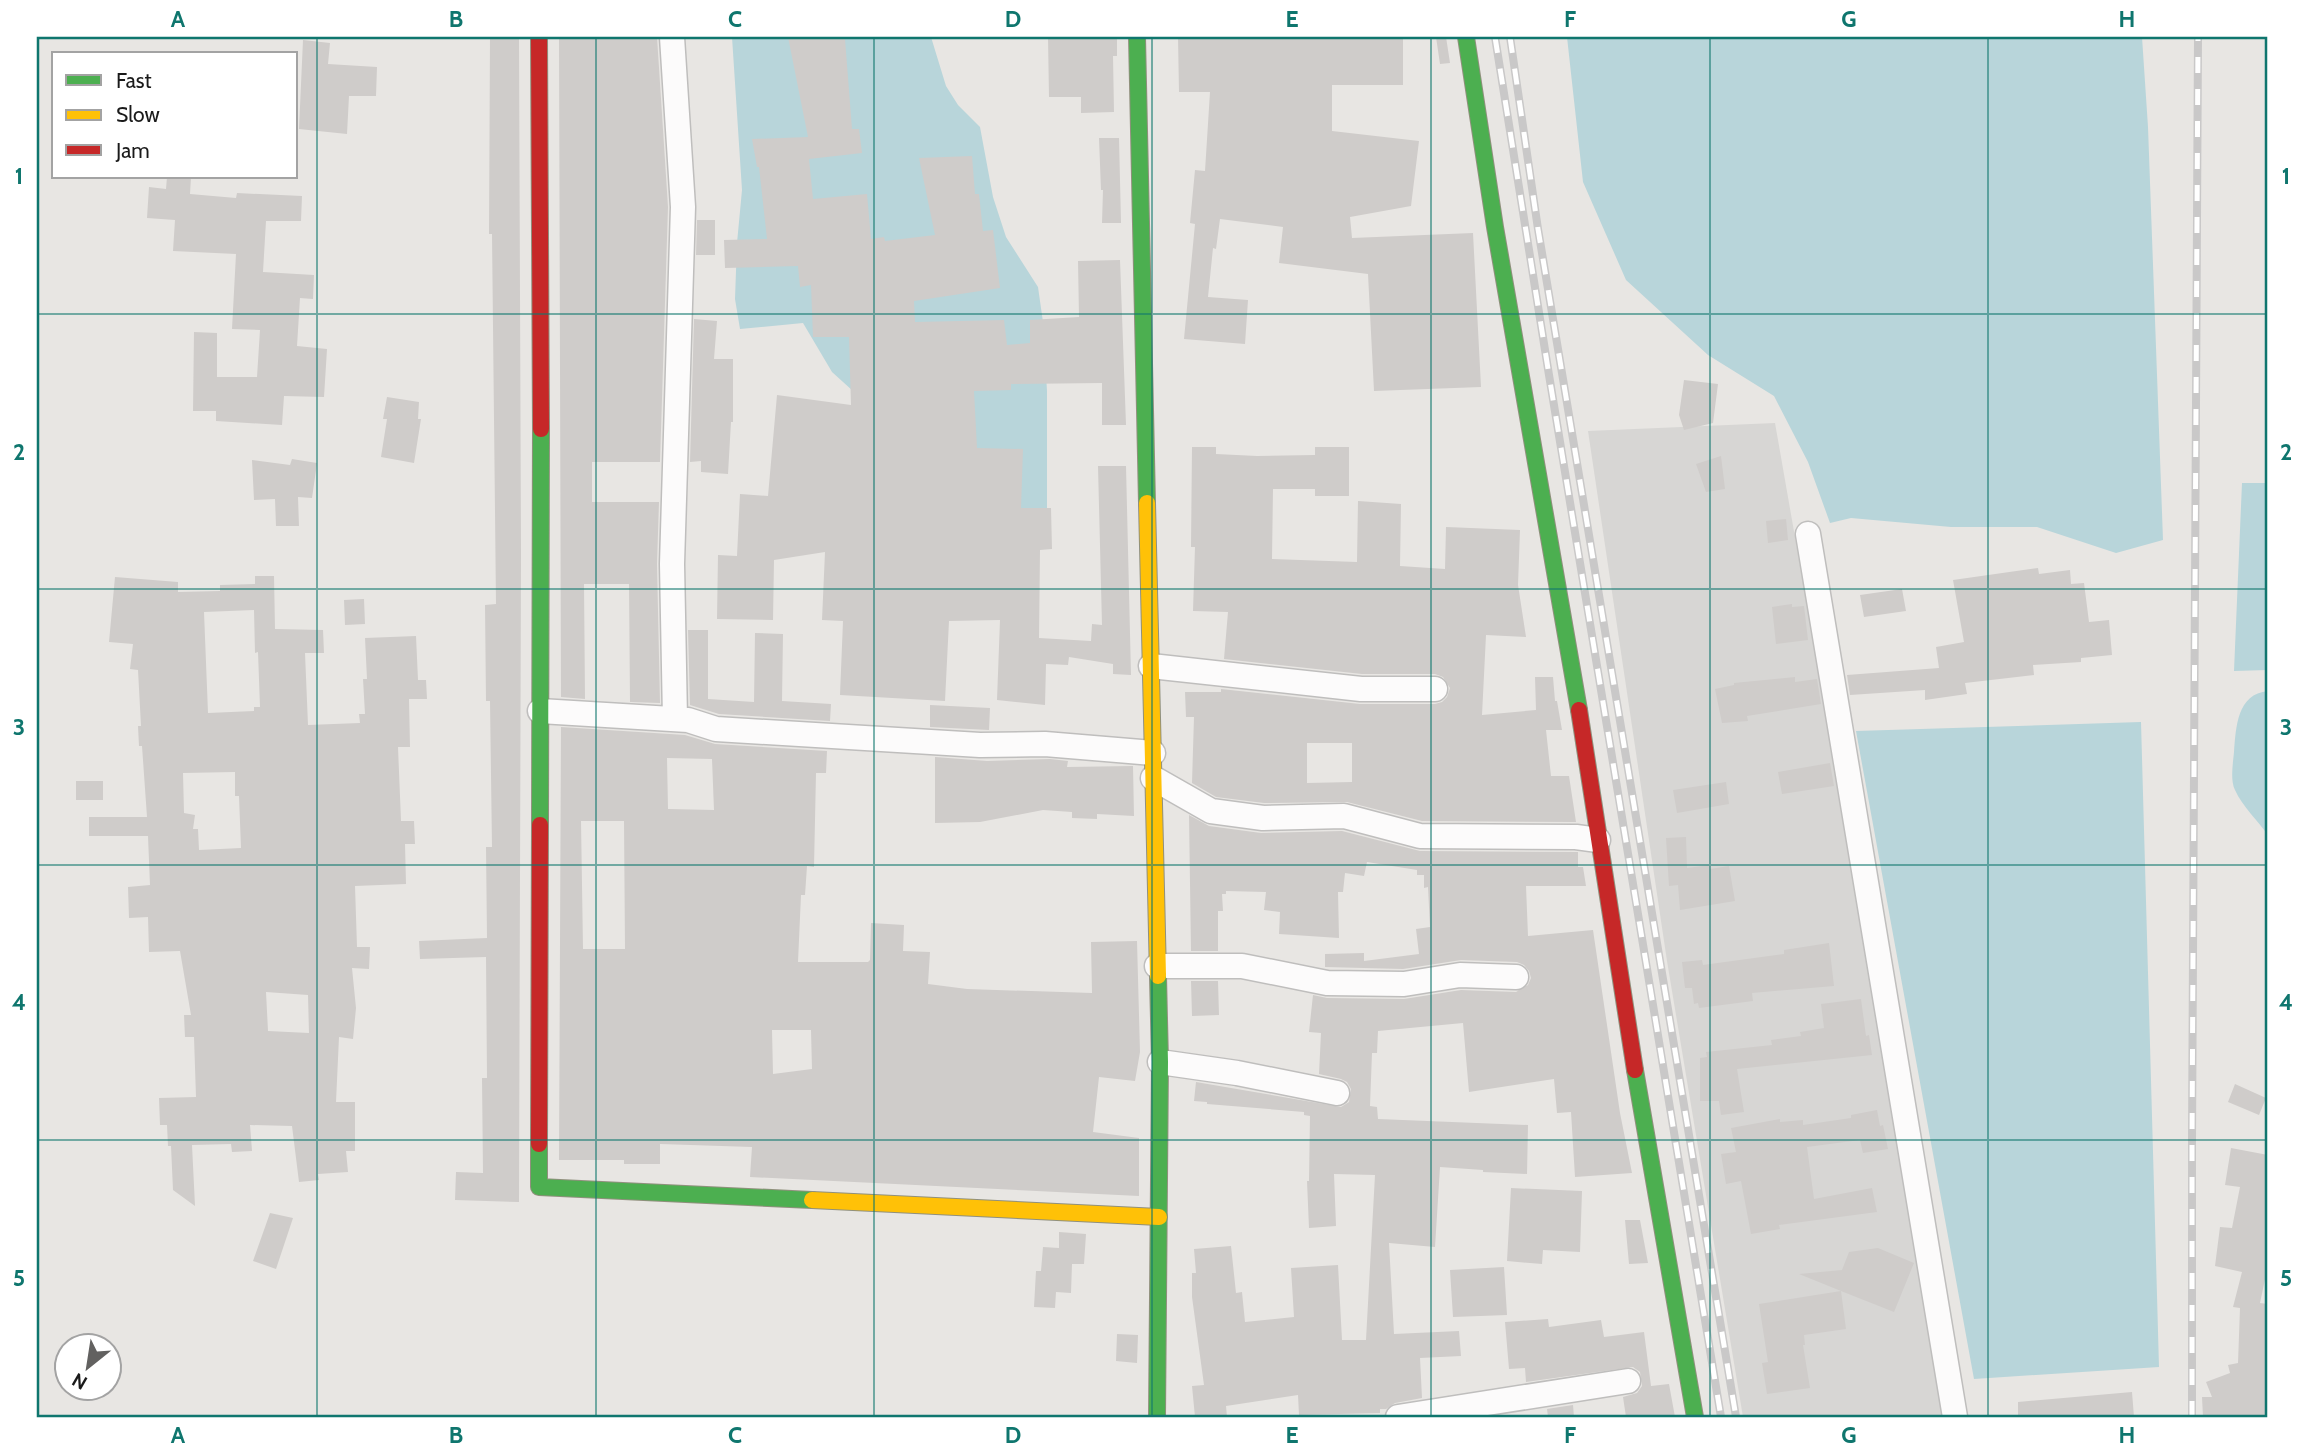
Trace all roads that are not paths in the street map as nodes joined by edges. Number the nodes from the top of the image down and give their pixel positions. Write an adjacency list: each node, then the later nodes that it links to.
1 (539, 37): 8 (street)
2 (672, 37): 9 (street)
3 (1137, 37): 6 (street)
4 (1466, 37): 12 (street)
5 (1808, 534): 22 (street)
6 (1151, 666): 7 (street); 10 (street)
7 (1435, 689)
8 (540, 711): 9 (street); 17 (street)
9 (676, 719): 10 (street)
10 (1153, 753): 11 (street)
11 (1153, 778): 12 (street); 13 (street)
12 (1598, 840): 21 (street)
13 (1157, 966): 14 (street); 15 (street)
14 (1517, 976)
15 (1160, 1062): 16 (street); 17 (street)
16 (1337, 1093)
17 (1159, 1217): 19 (street)
18 (1628, 1381): 20 (street)
19 (1157, 1417)
20 (1398, 1417)
21 (1695, 1417)
22 (1955, 1417)

